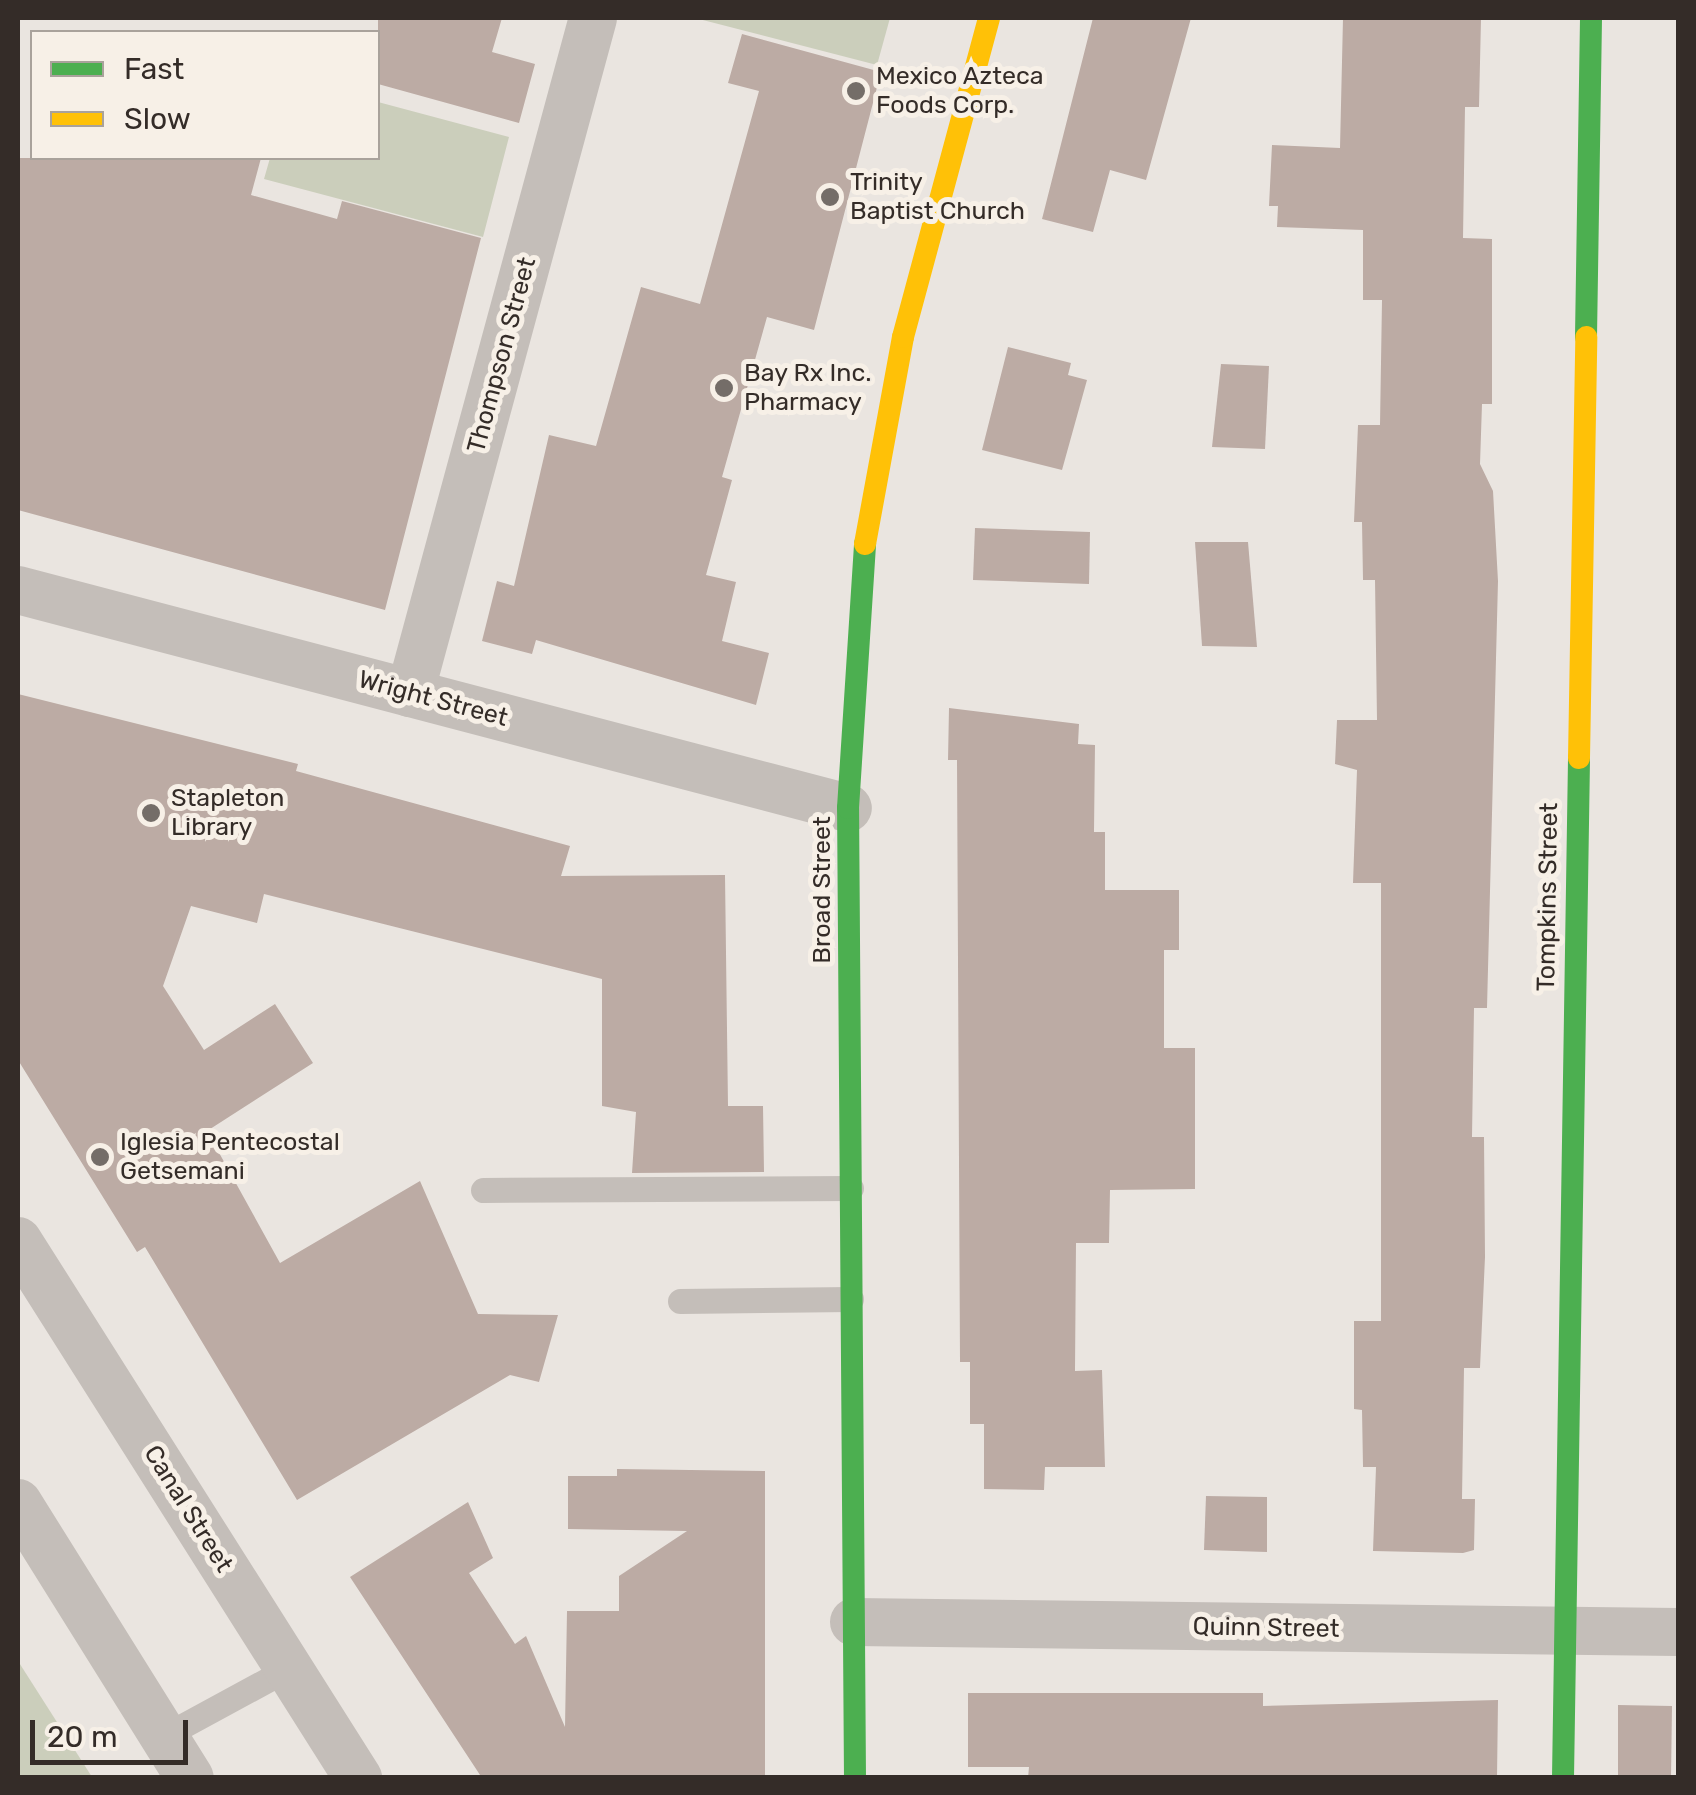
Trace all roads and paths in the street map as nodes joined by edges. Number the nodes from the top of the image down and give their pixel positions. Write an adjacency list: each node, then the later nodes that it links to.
1 (593, 18): 5 (street, Thompson Street)
2 (989, 18): 6 (street, Broad Street)
3 (1591, 18): 14 (street, Tompkins Street)
4 (18, 590): 5 (street, Wright Street)
5 (410, 693): 6 (street, Wright Street)
6 (848, 808): 7 (street, Broad Street)
7 (851, 1188): 8 (lane); 10 (street, Broad Street)
8 (483, 1190)
9 (18, 1241): 16 (street, Canal Street)
10 (851, 1299): 11 (lane); 13 (street, Broad Street)
11 (680, 1301)
12 (18, 1504): 17 (street)
13 (854, 1622): 14 (street, Quinn Street); 20 (street, Broad Street)
14 (1564, 1631): 15 (street, Quinn Street); 21 (street, Tompkins Street)
15 (1678, 1632)
16 (288, 1668): 17 (lane); 19 (street, Canal Street)
17 (164, 1736): 18 (street)
18 (190, 1778)
19 (358, 1778)
20 (855, 1778)
21 (1563, 1778)

